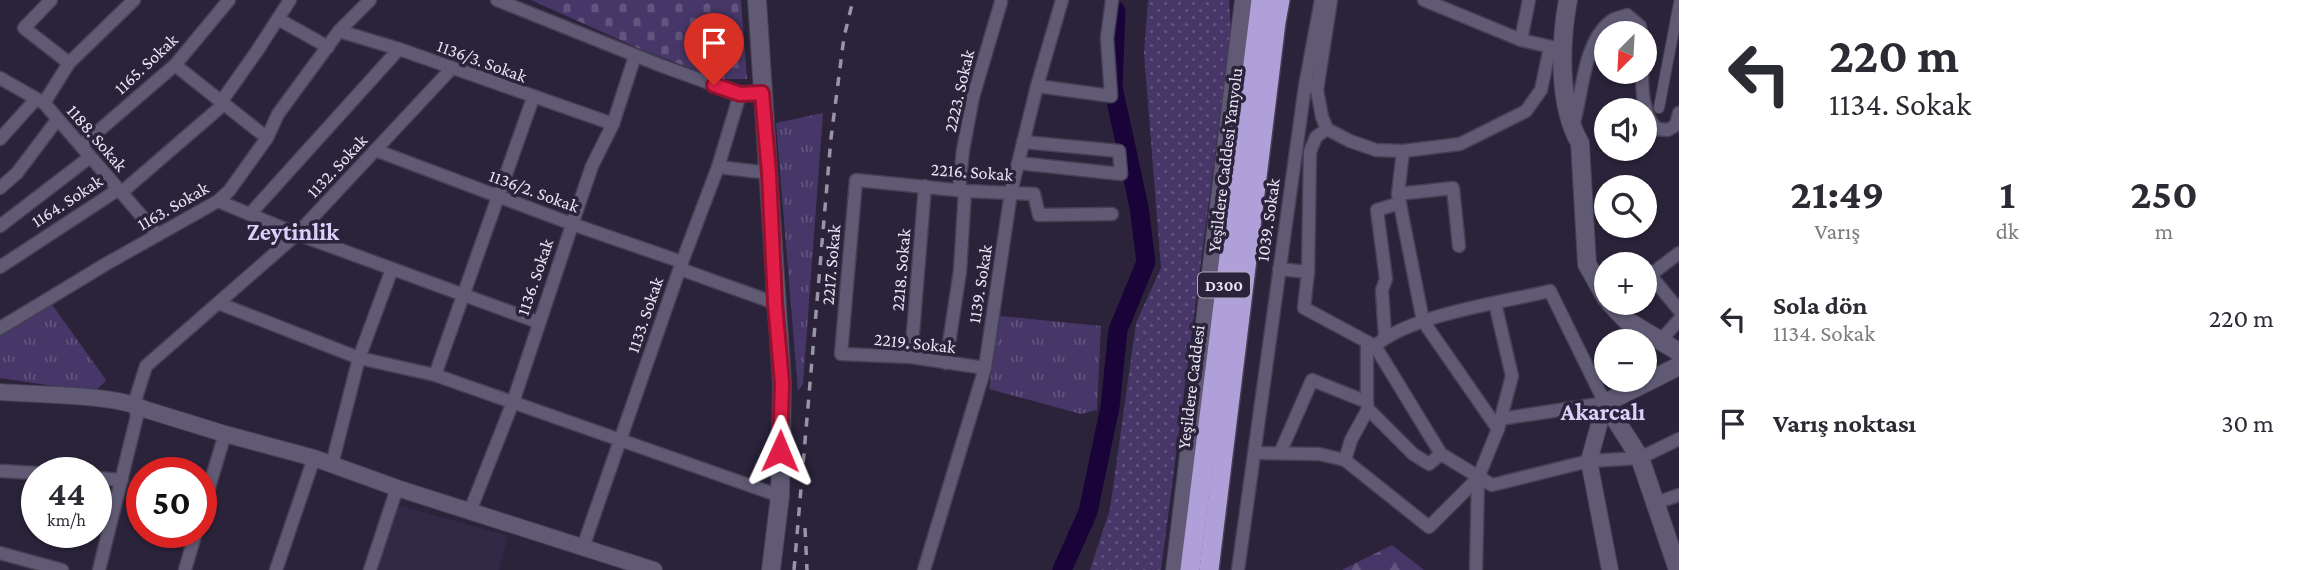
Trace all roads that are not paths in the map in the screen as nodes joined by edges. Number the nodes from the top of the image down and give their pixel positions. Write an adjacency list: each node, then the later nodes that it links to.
1 (51, 0): 30 (street)
2 (134, 0): 30 (street)
3 (229, 0): 31 (street, 1165. Sokak)
4 (290, 0): 20 (street)
5 (370, 0): 23 (street, 1163. Sokak)
6 (497, 0): 29 (street)
7 (757, 0): 38 (main road)
8 (1062, 0): 36 (street, 1139. Sokak)
9 (1112, 0): 36 (street)
10 (1261, 0): 147 (highway, Yeşildere Caddesi / D300)
11 (1280, 0): 148 (highway)
12 (1321, 0): 34 (street, 1039. Sokak)
13 (1331, 0): 37 (street)
14 (1529, 0): 24 (street)
15 (1568, 0): 27 (main road)
16 (1001, 2): 62 (street, 2223. Sokak)
17 (1431, 2): 24 (street)
18 (1242, 4): 146 (main road, Yeşildere Caddesi Yanyolu)
19 (1679, 4): 43 (street)
20 (278, 19): 26 (street); 42 (street)
21 (1610, 21): 22 (street)
22 (1634, 21)
23 (339, 31): 26 (street, 1163. Sokak); 28 (street, 1136/3. Sokak)
24 (1521, 40): 27 (street)
25 (1594, 45): 48 (street)
26 (328, 47): 49 (street, 1163. Sokak)
27 (1557, 48): 48 (main road); 54 (street)
28 (398, 49): 32 (street, 1136/3. Sokak); 68 (street)
29 (635, 56): 39 (street); 46 (street, 1136. Sokak)
30 (69, 63): 41 (street)
31 (175, 65): 42 (street); 52 (street, 1165. Sokak)
32 (452, 68): 40 (street, 1136/3. Sokak); 53 (street, 1132. Sokak)
33 (0, 78): 41 (street, 1188. Sokak)
34 (1306, 79): 37 (street); 78 (street, 1039. Sokak)
35 (1642, 84): 44 (street)
36 (1037, 86): 51 (street, 1139. Sokak)
37 (1317, 90): 47 (street)
38 (762, 93): 39 (street); 58 (main road)
39 (740, 94): 57 (street, 1133. Sokak)
40 (533, 98): 46 (street, 1136/3. Sokak); 65 (street)
41 (40, 101): 45 (street, 1188. Sokak); 50 (street)
42 (222, 103): 49 (street); 63 (street, 1164. Sokak)
43 (1659, 108)
44 (1679, 113)
45 (57, 120): 52 (street, 1188. Sokak); 61 (street)
46 (613, 124): 70 (street, 1136. Sokak)
47 (1327, 129): 54 (street); 81 (street)
48 (1572, 130): 82 (main road)
49 (267, 138): 67 (street, 1163. Sokak)
50 (0, 139)
51 (1023, 142): 56 (street, 1139. Sokak); 56 (street)
52 (81, 146): 55 (street, 1188. Sokak)
53 (375, 150): 65 (street, 1136/2. Sokak); 73 (street, 1132. Sokak)
54 (1403, 151): 66 (street)
55 (90, 157): 63 (street, 1188. Sokak); 71 (street)
56 (1018, 163): 64 (street, 1139. Sokak)
57 (718, 167): 58 (street); 76 (street, 1133. Sokak)
58 (769, 173): 86 (main road)
59 (856, 180): 60 (street, 2216. Sokak); 98 (street, 2217. Sokak)
60 (925, 186): 62 (street, 2216. Sokak); 99 (street, 2218. Sokak)
61 (0, 188)
62 (962, 190): 64 (street, 2216. Sokak); 101 (street, 2223. Sokak)
63 (120, 191): 72 (street, 1188. Sokak); 77 (street, 1164. Sokak)
64 (1012, 192): 69 (street, 2216. Sokak); 103 (street, 1139. Sokak)
65 (499, 197): 70 (street, 1136/2. Sokak); 84 (street)
66 (1399, 199): 74 (street); 91 (street); 94 (street)
67 (218, 201): 68 (street); 72 (street, 1163. Sokak)
68 (250, 214): 73 (street)
69 (1112, 215)
70 (572, 224): 76 (street, 1136/2. Sokak); 92 (street, 1136. Sokak)
71 (0, 226)
72 (158, 234): 93 (street, 1163. Sokak)
73 (298, 234): 79 (street); 85 (street, 1132. Sokak)
74 (1459, 246)
75 (1679, 253): 80 (street)
76 (681, 265): 86 (street, 1136/2. Sokak); 113 (street, 1133. Sokak)
77 (0, 267)
78 (1279, 268): 81 (street); 114 (street, 1039. Sokak)
79 (392, 269): 84 (street); 100 (street)
80 (1657, 270)
81 (1308, 271): 96 (street)
82 (1594, 276)
83 (1657, 287): 88 (street)
84 (463, 295): 92 (street); 104 (street)
85 (218, 303): 100 (street); 108 (street, 1132. Sokak)
86 (775, 303): 130 (main road)
87 (1495, 303): 91 (street); 107 (street); 110 (street)
88 (1679, 310)
89 (1622, 315): 95 (main road)
90 (1679, 320): 95 (street)
91 (1423, 321): 94 (street); 110 (street)
92 (538, 322): 106 (street, 1136. Sokak)
93 (0, 328)
94 (1385, 337): 96 (street)
95 (1661, 340): 97 (main road)
96 (1371, 344): 109 (street); 116 (street)
97 (1679, 352)
98 (841, 354): 99 (street, 2219. Sokak)
99 (911, 357): 101 (street, 2219. Sokak)
100 (359, 358): 104 (street); 122 (street)
101 (946, 363): 103 (street, 2219. Sokak)
102 (1679, 366): 107 (main road)
103 (985, 368): 145 (street, 1139. Sokak)
104 (435, 375): 106 (street)
105 (0, 392): 108 (street)
106 (513, 402): 113 (street); 132 (street, 1136. Sokak)
107 (1605, 403): 110 (street); 118 (main road); 121 (street)
108 (134, 404): 111 (street); 127 (street, 1132. Sokak)
109 (1367, 406): 115 (street); 116 (street); 119 (street)
110 (1499, 424): 125 (street)
111 (225, 434): 117 (street); 120 (street)
112 (1679, 439): 118 (street)
113 (620, 440): 130 (street); 134 (street, 1133. Sokak)
114 (1255, 453): 115 (street); 149 (street, 1039. Sokak)
115 (1280, 453): 119 (street)
116 (1441, 454): 125 (street)
117 (314, 458): 122 (street); 141 (street)
118 (1640, 458): 121 (street); 131 (main road)
119 (1345, 460): 125 (street)
120 (217, 461)
121 (1589, 461): 125 (street); 151 (street)
122 (332, 464): 128 (street)
123 (0, 471): 124 (street)
124 (21, 472)
125 (1478, 478): 150 (street)
126 (112, 479): 127 (street)
127 (122, 480): 139 (street, 1132. Sokak)
128 (397, 488): 132 (street); 142 (street)
129 (1679, 495): 131 (street)
130 (780, 496): 144 (main road)
131 (1655, 503): 133 (main road)
132 (470, 511): 134 (street)
133 (1675, 546): 152 (main road)
134 (583, 547): 143 (street)
135 (191, 548): 140 (street)
136 (0, 553): 137 (street)
137 (43, 568): 138 (street)
138 (62, 570)
139 (99, 570)
140 (185, 570)
141 (276, 570)
142 (370, 570)
143 (654, 570)
144 (771, 570)
145 (924, 570)
146 (1175, 570)
147 (1189, 570)
148 (1209, 570)
149 (1238, 570)
150 (1476, 570)
151 (1611, 570)
152 (1678, 570)

